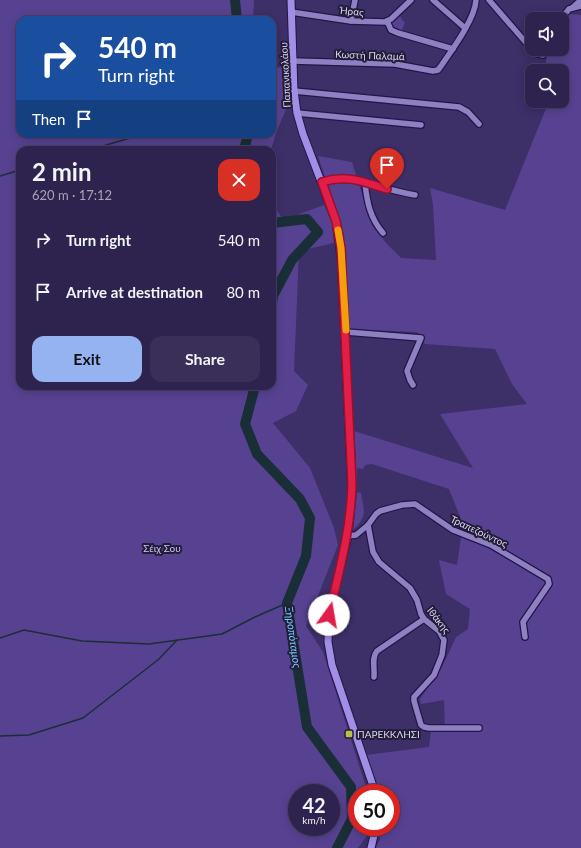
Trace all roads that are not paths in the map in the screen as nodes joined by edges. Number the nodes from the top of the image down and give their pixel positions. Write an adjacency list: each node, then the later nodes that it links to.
1 (291, 0): 10 (main road, Παπανικολάου)
2 (355, 0): 12 (street)
3 (411, 0): 13 (street)
4 (433, 0): 14 (street)
5 (489, 0): 15 (street)
6 (581, 0): 9 (street)
7 (476, 1): 14 (street, Κωστή Παλαμά)
8 (581, 6): 9 (street)
9 (572, 8): 11 (street)
10 (291, 12): 12 (street, Ήρας); 17 (main road, Παπανικολάου)
11 (566, 12)
12 (351, 21): 13 (street, Ήρας)
13 (386, 21): 16 (street)
14 (465, 28): 16 (street, Κωστή Παλαμά)
15 (525, 42)
16 (453, 49): 17 (street, Κωστή Παλαμά)
17 (293, 61): 18 (main road, Παπανικολάου)
18 (294, 91): 19 (main road, Παπανικολάου); 20 (street)
19 (297, 113): 21 (street); 22 (main road, Παπανικολάου)
20 (479, 124)
21 (421, 125)
22 (322, 182): 23 (street); 26 (main road, Παπανικολάου)
23 (365, 183): 24 (street); 25 (street)
24 (415, 195)
25 (382, 233)
26 (346, 332): 27 (street); 29 (main road, Παπανικολάου)
27 (413, 385)
28 (368, 524): 29 (street); 30 (street, Ιθάκης); 31 (street, Τραπεζούντος)
29 (348, 536): 34 (main road, Παπανικολάου)
30 (424, 619): 32 (street); 33 (street, Ιθάκης)
31 (525, 637)
32 (374, 677)
33 (479, 728)
34 (372, 784)
35 (374, 836): 36 (main road)
36 (371, 848)

